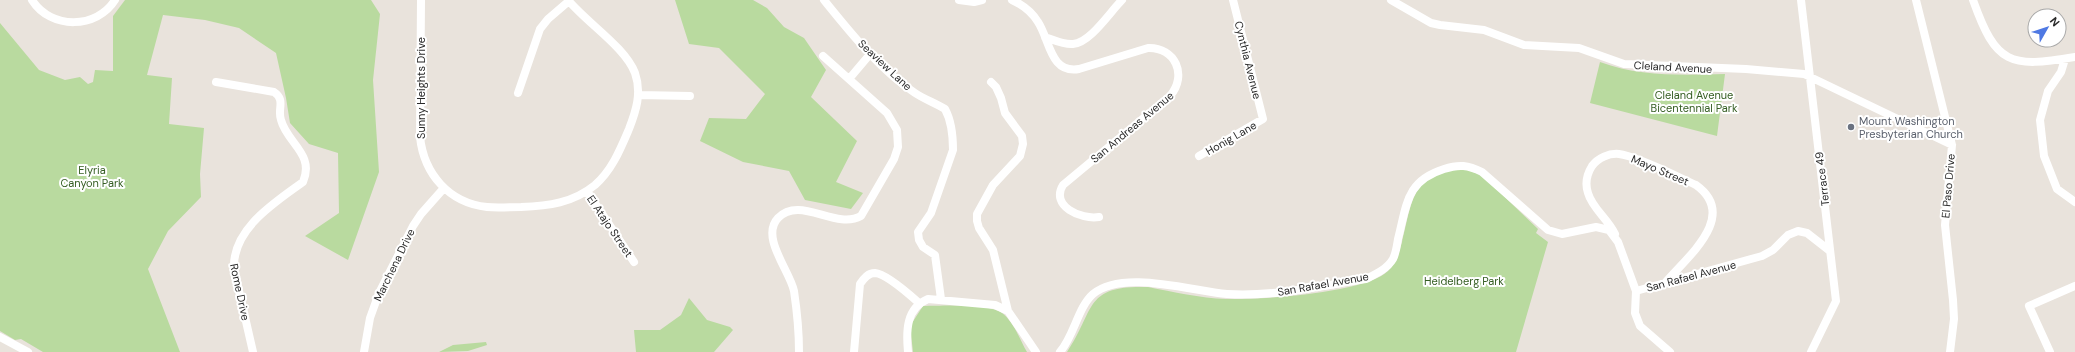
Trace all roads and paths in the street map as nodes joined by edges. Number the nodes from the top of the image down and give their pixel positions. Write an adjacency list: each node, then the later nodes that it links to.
1 (32, 0): 2 (street)
2 (115, 0)
3 (420, 0): 30 (street, Sunny Heights Drive)
4 (568, 0): 24 (street); 25 (street)
5 (824, 0): 16 (street, Seaview Lane)
6 (959, 0): 7 (street)
7 (982, 0)
8 (1012, 0): 15 (street, San Andreas Avenue)
9 (1122, 0): 15 (street)
10 (1233, 0): 27 (street, Cynthia Avenue)
11 (1391, 0): 20 (street, Cleland Avenue)
12 (1801, 0): 20 (street, Terrace 49)
13 (1916, 0): 28 (street, El Paso Drive)
14 (1974, 0): 19 (street)
15 (1046, 37): 33 (street, San Andreas Avenue)
16 (871, 53): 21 (street); 40 (street, Seaview Lane)
17 (823, 56): 21 (street)
18 (2075, 57): 19 (street)
19 (2065, 59): 32 (street)
20 (1810, 77): 28 (street, Cleland Avenue); 35 (street, Terrace 49)
21 (849, 79): 47 (street)
22 (216, 82): 45 (street, Rome Drive)
23 (991, 82): 42 (street)
24 (518, 93)
25 (639, 95): 26 (street); 31 (street, Sunny Heights Drive)
26 (690, 96)
27 (1263, 119): 29 (street, Honig Lane)
28 (1952, 145): 54 (street, El Paso Drive)
29 (1199, 156)
30 (444, 188): 31 (street, Sunny Heights Drive); 46 (street, Marchena Drive)
31 (587, 191): 36 (street, El Atajo Street)
32 (2075, 202)
33 (1099, 216)
34 (1618, 242): 37 (street, Mayo Street); 39 (street, San Rafael Avenue); 51 (street, San Rafael Avenue)
35 (1830, 251): 37 (street, San Rafael Avenue); 53 (street, Terrace 49)
36 (634, 262)
37 (1665, 283): 39 (street, San Rafael Avenue)
38 (2075, 286): 55 (street)
39 (1636, 291): 52 (street)
40 (941, 299): 41 (street); 42 (street)
41 (919, 303): 48 (street); 49 (street)
42 (1008, 311): 50 (street)
43 (0, 337): 44 (street)
44 (28, 352)
45 (253, 352)
46 (364, 352)
47 (799, 352)
48 (854, 352)
49 (908, 352)
50 (1036, 352)
51 (1060, 352)
52 (1670, 352)
53 (1811, 352)
54 (1950, 352)
55 (2050, 352)

